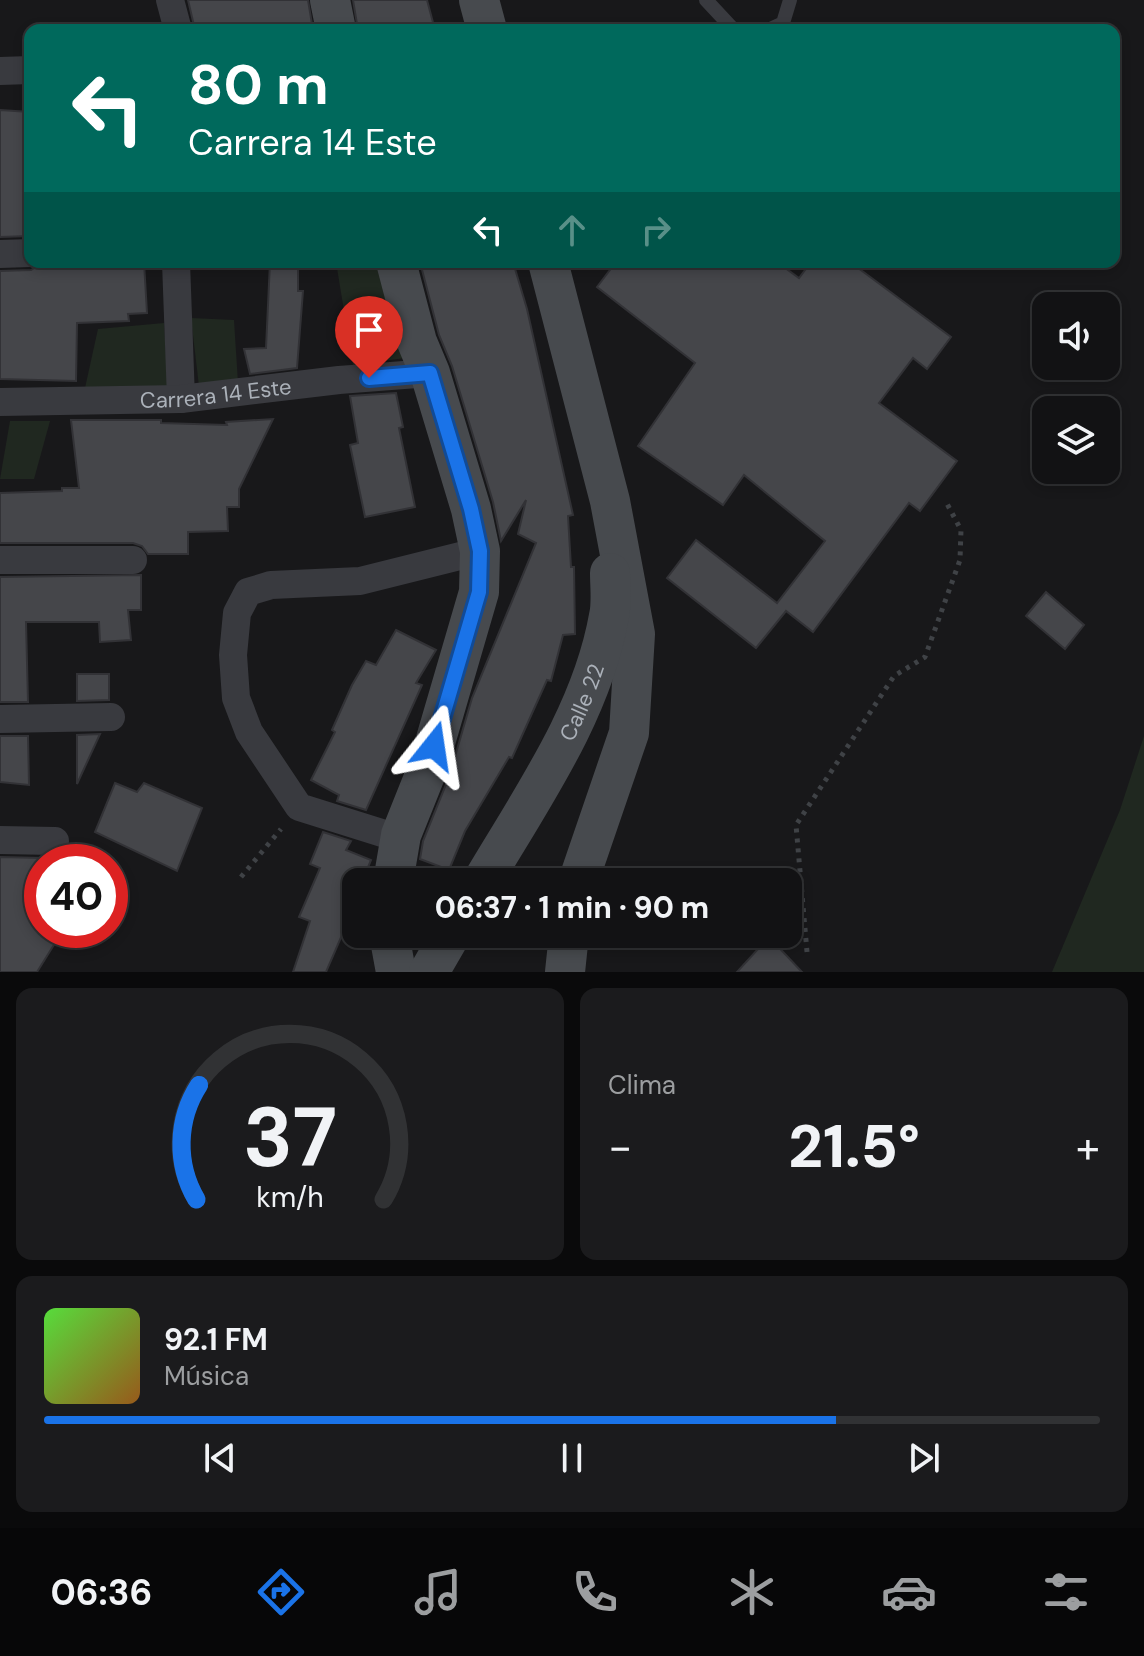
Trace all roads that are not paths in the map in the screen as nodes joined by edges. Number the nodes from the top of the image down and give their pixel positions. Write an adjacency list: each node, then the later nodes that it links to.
1 (170, 0): 6 (street)
2 (330, 0): 7 (street)
3 (479, 0): 8 (street)
4 (706, 0): 9 (lane)
5 (790, 0): 10 (lane)
6 (176, 24)
7 (335, 24)
8 (485, 24)
9 (728, 24)
10 (781, 24)
11 (24, 70): 12 (street)
12 (0, 71)
13 (24, 253): 14 (street)
14 (0, 254)
15 (176, 268): 19 (street)
16 (398, 268): 18 (street)
17 (550, 268): 21 (street, Calle 22)
18 (430, 373): 19 (street, Carrera 14 Este); 22 (street)
19 (181, 399): 20 (street, Carrera 14 Este)
20 (0, 402)
21 (610, 501): 31 (street, Calle 22); 32 (street, Calle 22)
22 (480, 551): 27 (street); 27 (street)
23 (0, 560): 24 (street)
24 (133, 560)
25 (111, 717): 26 (street)
26 (0, 719)
27 (401, 839): 30 (street)
28 (0, 840): 29 (street)
29 (55, 841)
30 (396, 868)
31 (490, 868)
32 (583, 868)
33 (392, 948): 36 (street)
34 (443, 948): 37 (street)
35 (568, 948): 38 (street)
36 (396, 972)
37 (429, 972)
38 (565, 972)

